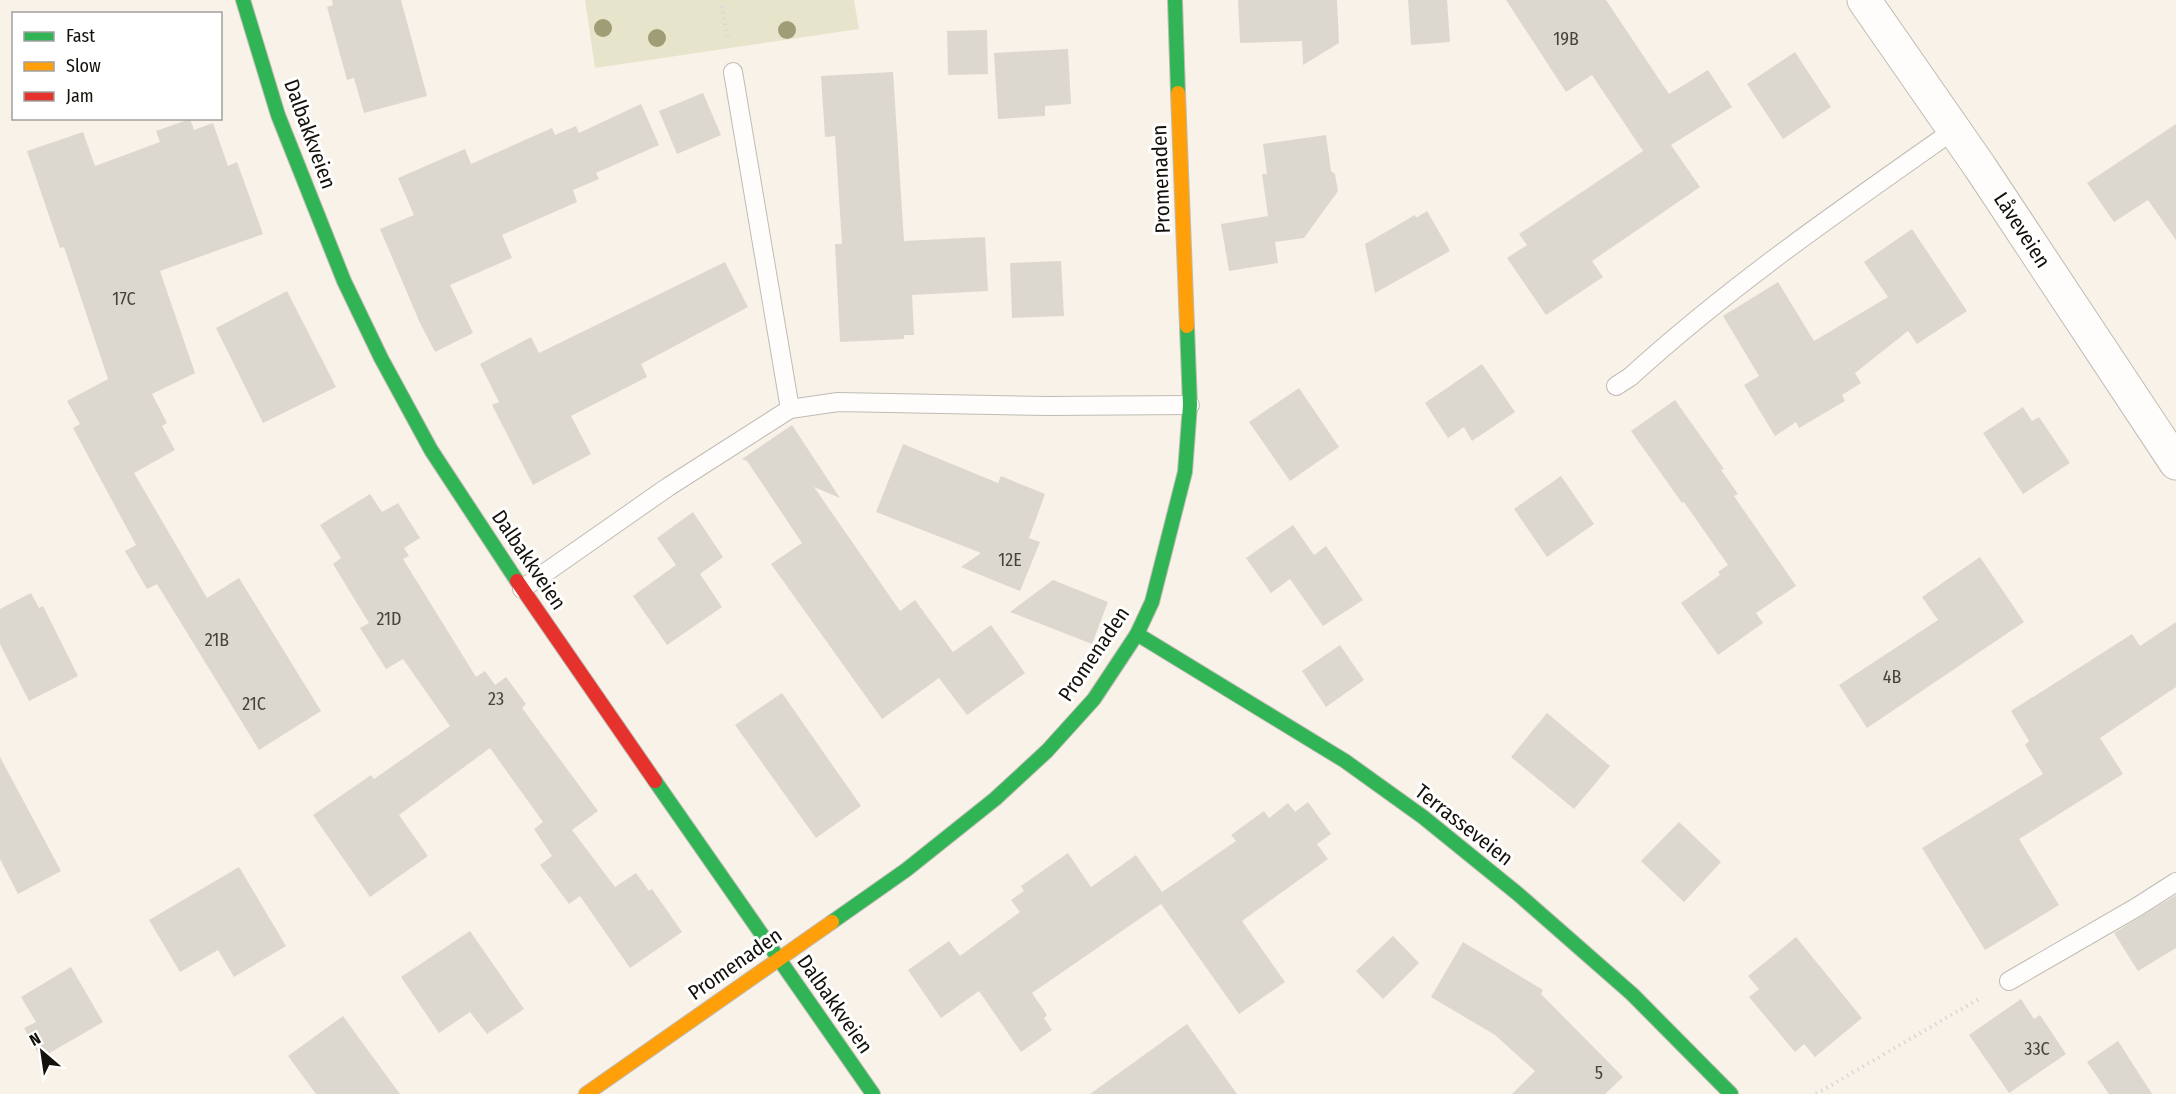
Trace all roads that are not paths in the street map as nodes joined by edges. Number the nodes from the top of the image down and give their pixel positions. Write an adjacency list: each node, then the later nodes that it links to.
1 (243, 0): 10 (street, Dalbakkveien)
2 (1175, 0): 7 (street, Promenaden)
3 (1864, 0): 5 (street, Låveveien)
4 (732, 72): 8 (lane)
5 (1954, 130): 6 (lane); 9 (street, Låveveien)
6 (1616, 386)
7 (1190, 405): 8 (lane); 11 (street, Promenaden)
8 (790, 409): 10 (lane)
9 (2176, 463)
10 (522, 589): 13 (street, Dalbakkveien)
11 (1137, 634): 13 (street, Promenaden); 17 (street, Terrasseveien)
12 (2176, 882): 14 (lane)
13 (777, 959): 15 (street, Promenaden); 16 (street, Dalbakkveien)
14 (2008, 981)
15 (586, 1094)
16 (873, 1094)
17 (1731, 1094)

